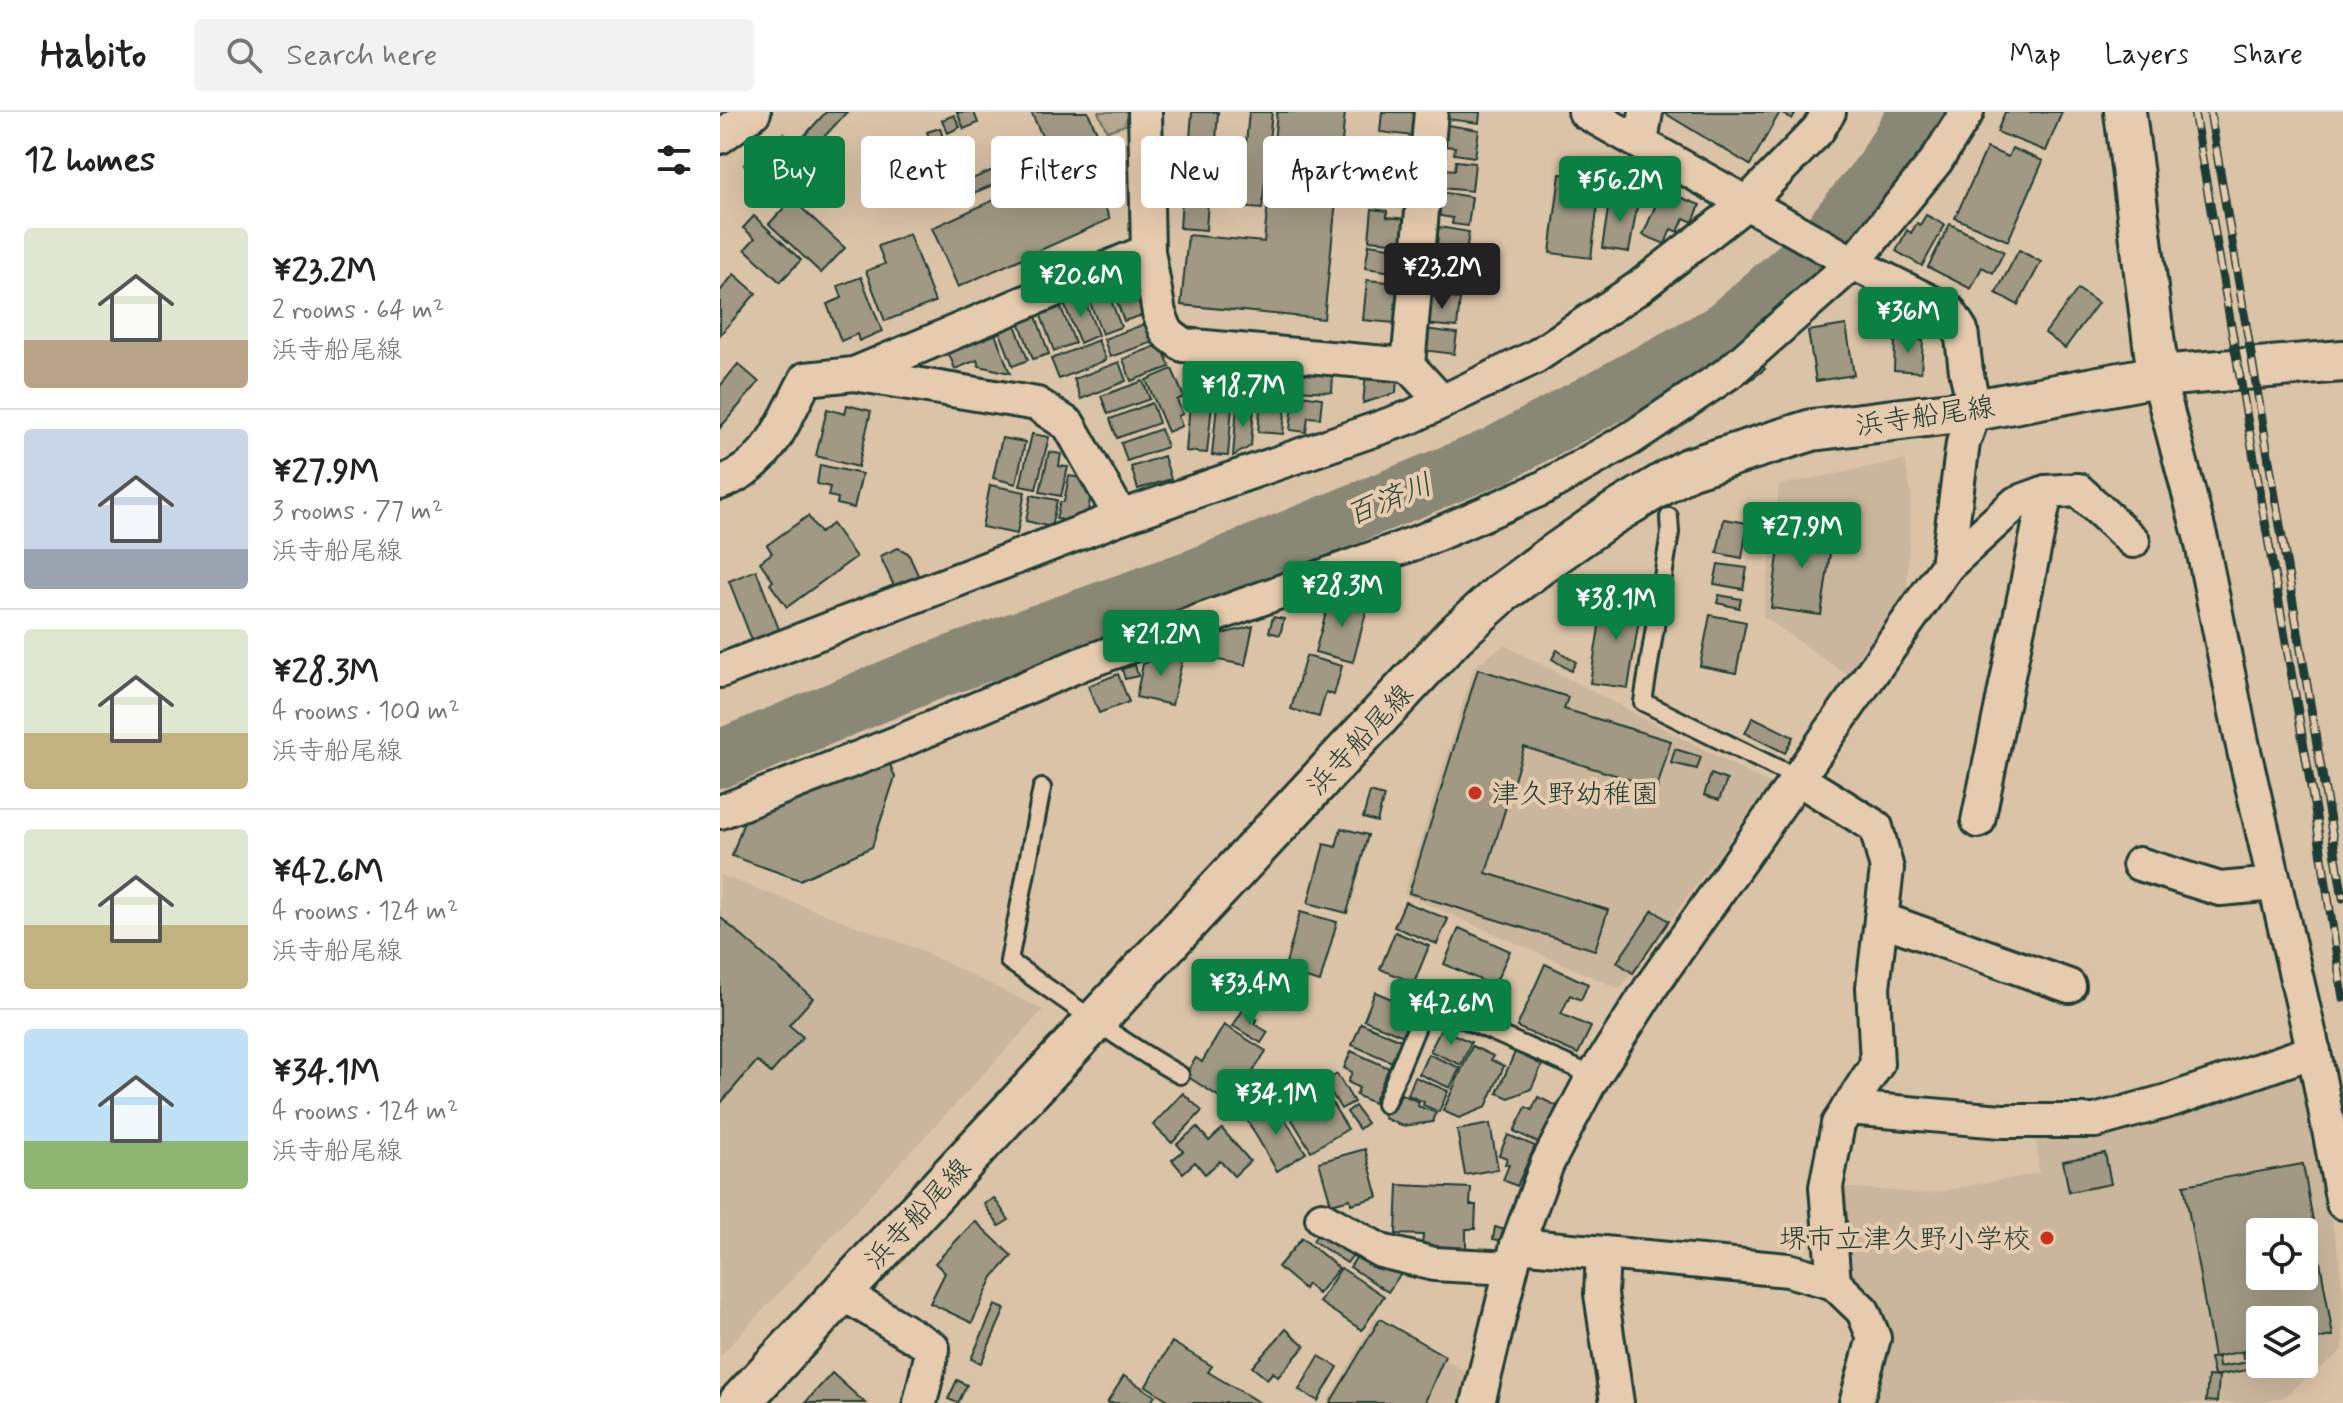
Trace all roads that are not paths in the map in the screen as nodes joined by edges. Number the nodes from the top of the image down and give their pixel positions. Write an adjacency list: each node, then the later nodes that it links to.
1 (754, 112): 9 (street)
2 (1145, 112): 11 (street)
3 (1431, 112): 14 (street)
4 (1585, 112): 8 (street)
5 (1829, 112): 10 (street)
6 (1967, 112): 12 (street)
7 (2125, 112): 16 (street)
8 (1644, 127): 10 (street)
9 (720, 137)
10 (1752, 204): 12 (street); 17 (street)
11 (1148, 251): 14 (street); 15 (street)
12 (1846, 259): 18 (street); 28 (street)
13 (2343, 361): 16 (street, 浜寺船尾線)
14 (1408, 365): 17 (street)
15 (854, 374): 19 (street); 21 (street)
16 (2158, 376): 18 (street, 浜寺船尾線); 31 (street)
17 (1442, 402): 21 (street)
18 (1975, 410): 24 (street); 36 (street, 浜寺船尾線)
19 (720, 483)
20 (2046, 492): 23 (street); 24 (street); 29 (street)
21 (1121, 517): 25 (street)
22 (1669, 517): 26 (lane)
23 (2133, 541)
24 (1947, 566): 26 (street)
25 (720, 671)
26 (1797, 778): 32 (street); 39 (street)
27 (1042, 788): 36 (lane)
28 (720, 812)
29 (1978, 821)
30 (2139, 864): 31 (street)
31 (2275, 884): 37 (street)
32 (1881, 919): 33 (street); 41 (street)
33 (2069, 986)
34 (1404, 993): 35 (lane)
35 (1427, 1002): 39 (lane); 40 (lane)
36 (1096, 1021): 38 (lane); 47 (street, 浜寺船尾線)
37 (2314, 1051): 41 (street); 42 (street)
38 (1180, 1075)
39 (1594, 1076): 45 (street)
40 (1385, 1104)
41 (1848, 1108): 46 (street)
42 (2343, 1203)
43 (1322, 1218): 45 (street)
44 (1603, 1253): 45 (street); 46 (street); 51 (street)
45 (1514, 1256): 50 (street)
46 (1834, 1283): 52 (street)
47 (842, 1293): 48 (street, 浜寺船尾線); 49 (street)
48 (739, 1403)
49 (920, 1403)
50 (1478, 1403)
51 (1617, 1403)
52 (1856, 1403)

